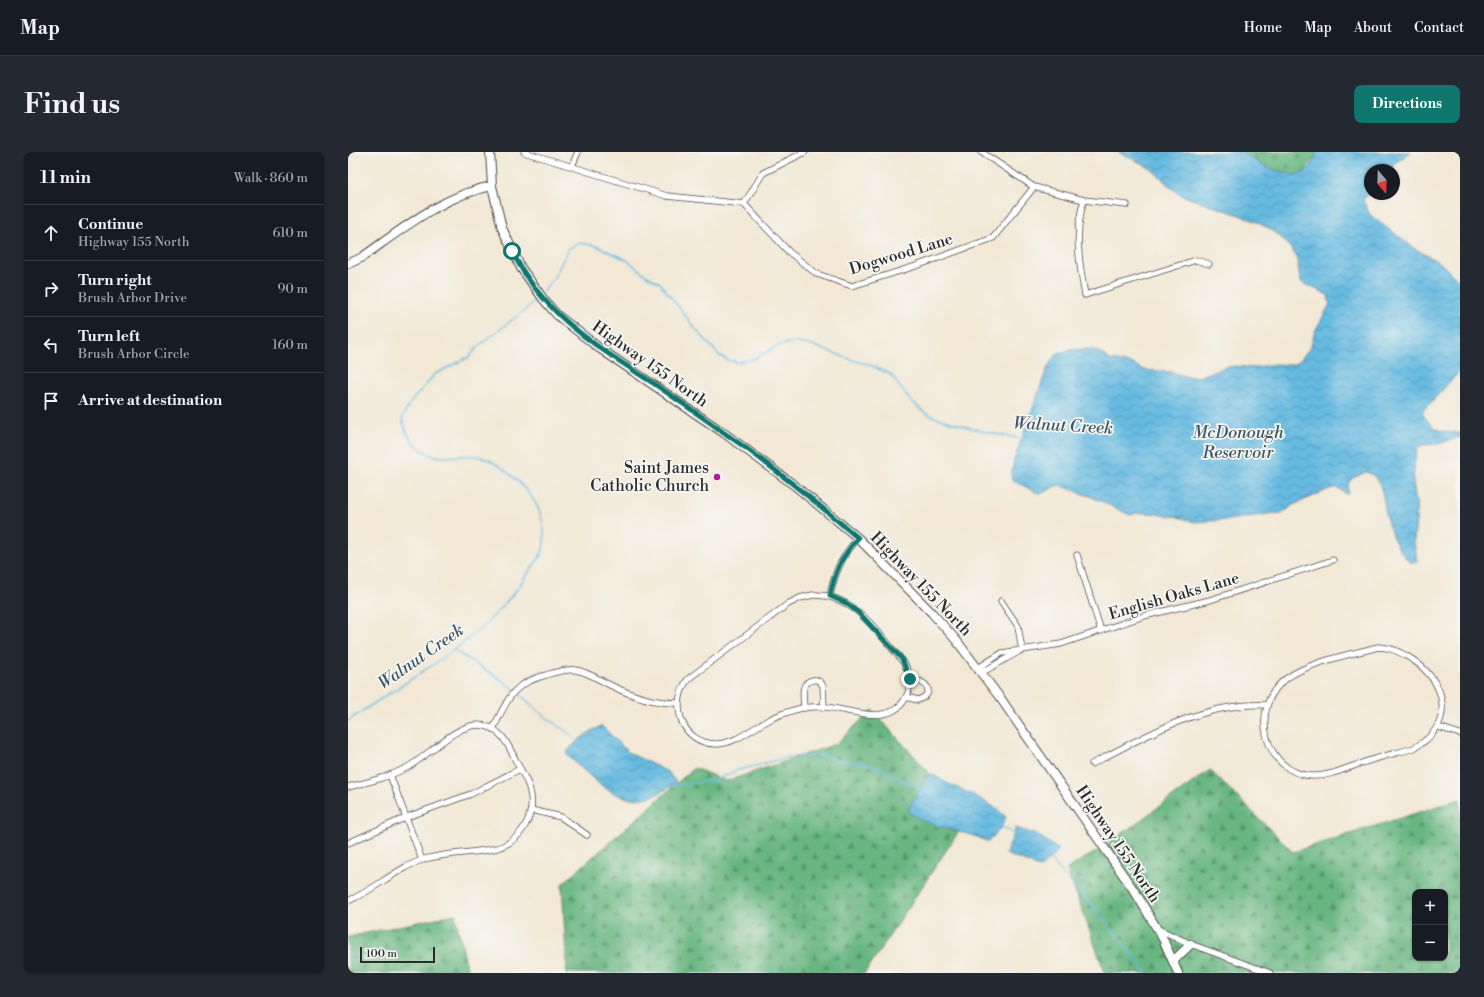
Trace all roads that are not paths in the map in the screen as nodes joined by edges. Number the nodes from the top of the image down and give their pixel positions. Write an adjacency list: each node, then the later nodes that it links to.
1 (490, 152): 7 (main road, Highway 155 North)
2 (524, 152): 6 (street)
3 (578, 152): 6 (street)
4 (805, 152): 10 (street)
5 (981, 152): 8 (street)
6 (572, 166): 10 (street)
7 (492, 186): 12 (main road); 14 (main road, Highway 155 North)
8 (1034, 187): 9 (street); 10 (street, Dogwood Lane)
9 (1084, 200): 11 (street); 13 (street)
10 (744, 204)
11 (1127, 205)
12 (348, 264)
13 (1209, 264)
14 (858, 538): 17 (street); 21 (main road, Highway 155 North)
15 (1077, 554): 19 (street)
16 (1333, 560): 19 (street, English Oaks Lane)
17 (830, 596): 22 (street); 24 (street)
18 (1001, 601): 20 (street)
19 (1101, 631): 20 (street, English Oaks Lane)
20 (1022, 650): 21 (street, English Oaks Lane)
21 (980, 671): 41 (main road, Highway 155 North)
22 (910, 679): 23 (street); 23 (street)
23 (906, 697): 26 (street)
24 (678, 703): 27 (street); 29 (street)
25 (1267, 705): 28 (street); 28 (street); 31 (street)
26 (824, 707): 27 (street); 27 (street)
27 (804, 708)
28 (1438, 727): 30 (street)
29 (493, 729): 32 (street); 33 (street)
30 (1460, 734)
31 (1092, 764)
32 (520, 769): 35 (street); 36 (street)
33 (390, 776): 34 (street); 36 (street)
34 (348, 787)
35 (531, 810): 37 (street); 39 (street)
36 (407, 817): 38 (street); 39 (street)
37 (587, 835)
38 (348, 842)
39 (422, 860): 40 (street)
40 (348, 901)
41 (1158, 929): 42 (street); 43 (main road, Highway 155 North)
42 (1190, 944): 43 (main road); 45 (street)
43 (1174, 961): 44 (main road, Highway 155 North)
44 (1178, 973)
45 (1270, 973)

